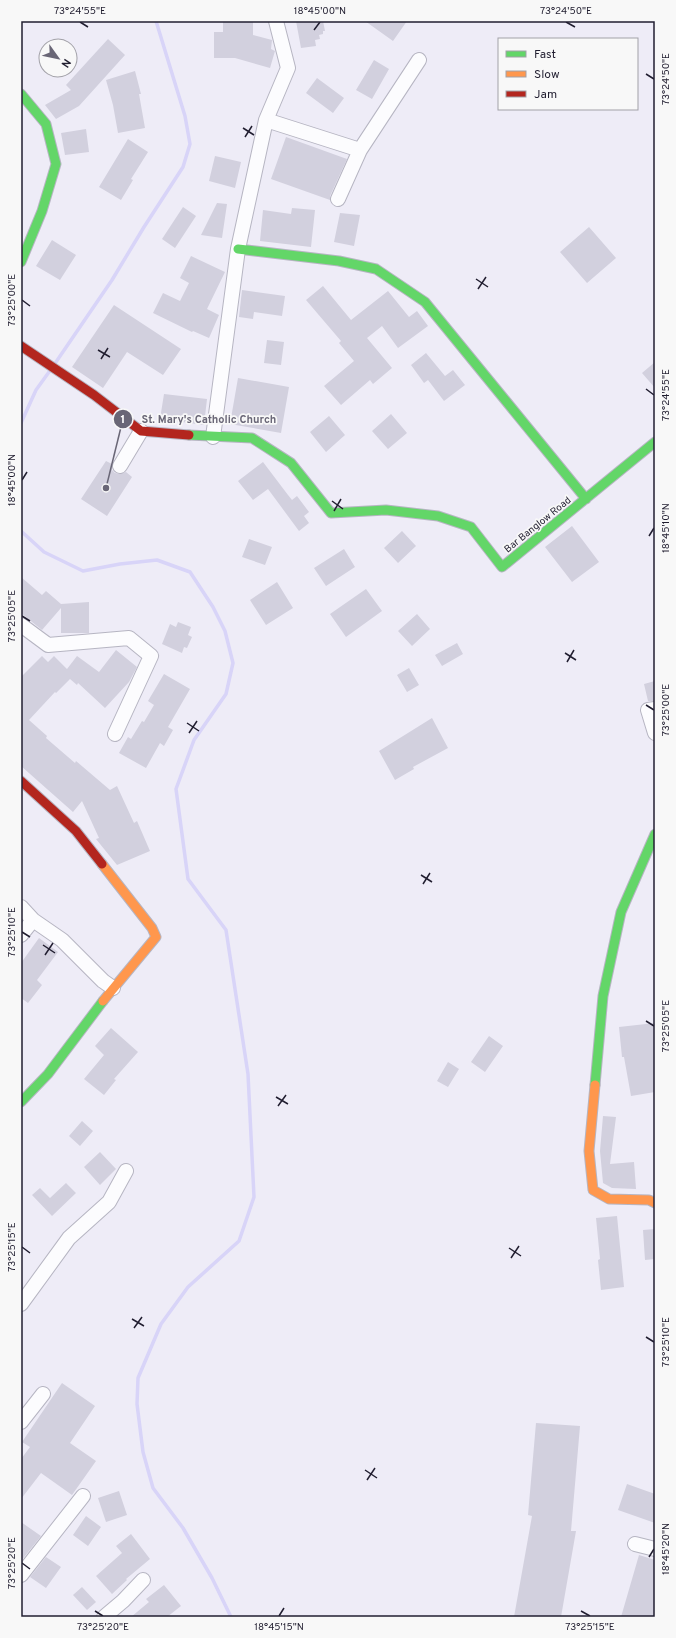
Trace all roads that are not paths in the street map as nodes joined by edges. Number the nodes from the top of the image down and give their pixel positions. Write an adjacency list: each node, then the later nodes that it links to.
1 (276, 21): 4 (street)
2 (419, 60): 5 (street)
3 (23, 102): 8 (street)
4 (266, 120): 5 (street); 7 (street)
5 (360, 150): 6 (street)
6 (338, 199)
7 (238, 249): 11 (street); 14 (street)
8 (21, 262)
9 (21, 346): 10 (street)
10 (141, 431): 11 (street, Bar Banglow Road); 13 (street)
11 (213, 437): 14 (street, Bar Banglow Road)
12 (655, 442): 14 (street, Bar Banglow Road)
13 (120, 466)
14 (586, 499)
15 (21, 625): 18 (street)
16 (655, 709): 17 (street)
17 (655, 733)
18 (115, 734)
19 (21, 781): 24 (street)
20 (655, 834): 27 (street)
21 (21, 907): 22 (street)
22 (33, 920): 23 (street); 24 (street)
23 (21, 935)
24 (113, 988): 25 (street)
25 (21, 1102)
26 (126, 1171): 28 (street)
27 (655, 1203)
28 (21, 1304)
29 (43, 1394): 30 (street)
30 (21, 1422)
31 (83, 1496): 34 (street)
32 (635, 1544): 33 (street)
33 (655, 1549)
34 (21, 1575)
35 (143, 1580): 36 (street)
36 (104, 1617)

